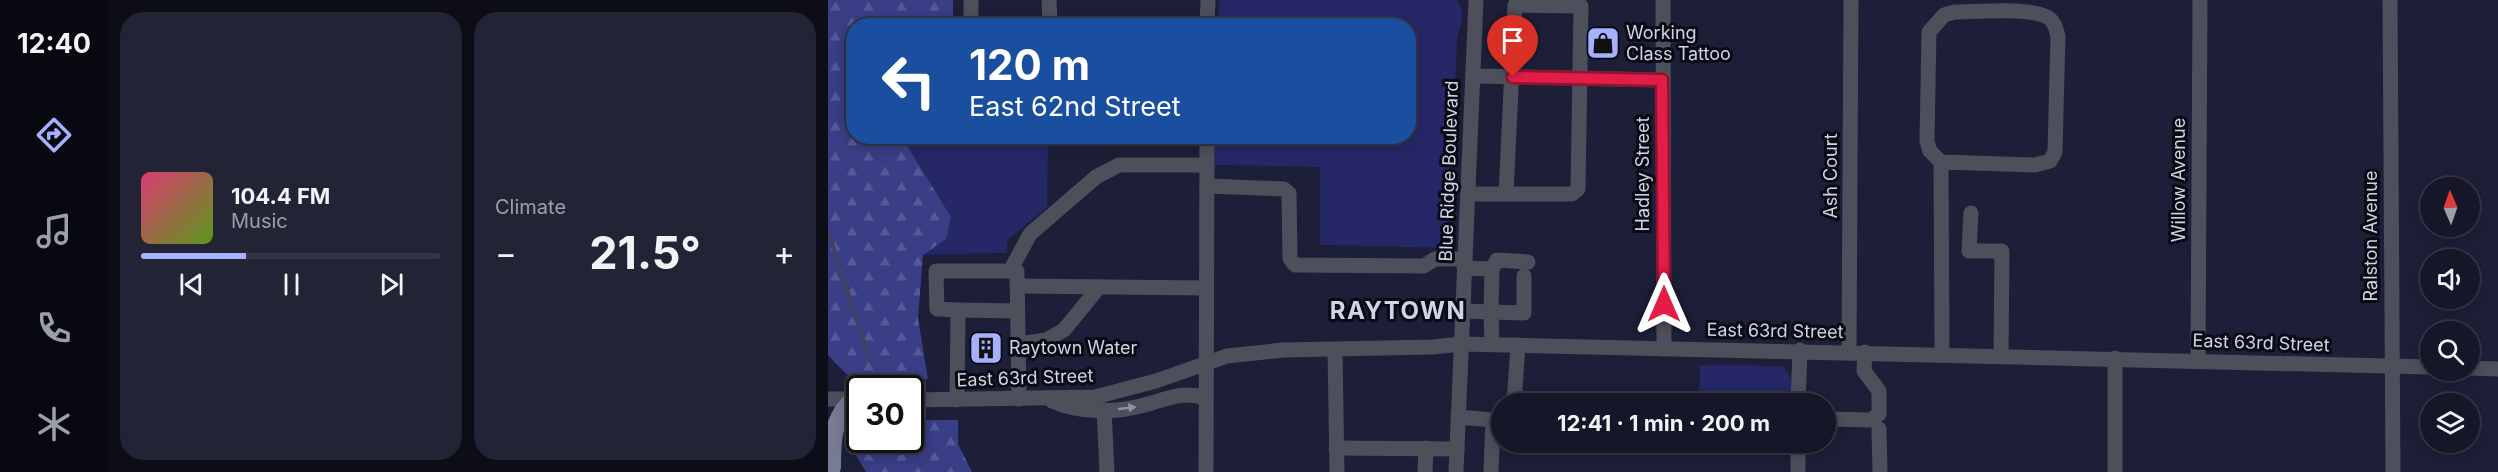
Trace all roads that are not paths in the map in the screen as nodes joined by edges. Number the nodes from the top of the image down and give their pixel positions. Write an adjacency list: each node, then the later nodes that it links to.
1 (971, 0): 9 (street)
2 (1049, 0): 10 (street)
3 (1208, 0): 11 (street)
4 (1476, 0): 12 (street, Blue Ridge Boulevard)
5 (1663, 0): 15 (street, Hadley Street)
6 (1851, 0): 40 (street, Ash Court)
7 (2199, 0): 45 (street, Willow Avenue)
8 (2390, 0): 47 (street, Ralston Avenue)
9 (971, 18)
10 (1050, 18)
11 (1207, 18)
12 (1473, 76): 13 (street); 20 (street, Blue Ridge Boulevard)
13 (1513, 77): 14 (street); 14 (street); 21 (street)
14 (1581, 79): 15 (street); 21 (street)
15 (1662, 80): 37 (street, Hadley Street)
16 (1207, 144): 18 (street)
17 (1941, 162): 17 (street); 42 (street)
18 (1207, 165): 19 (street); 25 (street)
19 (1207, 186): 23 (street); 28 (street)
20 (1468, 194): 21 (street); 23 (street, Blue Ridge Boulevard)
21 (1506, 194)
22 (1971, 213): 43 (street)
23 (1465, 264): 24 (street); 31 (street, Blue Ridge Boulevard)
24 (1492, 269): 32 (street); 32 (street)
25 (1010, 271): 26 (street); 29 (street)
26 (1017, 286): 27 (street); 30 (street)
27 (1099, 287): 28 (street); 33 (street)
28 (1206, 288): 46 (street)
29 (958, 310): 30 (street); 59 (street)
30 (1017, 311): 33 (street)
31 (1462, 311): 32 (street); 34 (street, Blue Ridge Boulevard)
32 (1491, 312): 35 (street)
33 (1018, 344): 56 (street)
34 (1461, 344): 35 (street, East 63rd Street); 38 (street, East 63rd Street); 62 (street, Blue Ridge Boulevard)
35 (1492, 344): 36 (street, East 63rd Street)
36 (1518, 345): 37 (street, East 63rd Street); 51 (street)
37 (1664, 349): 39 (street, East 63rd Street)
38 (1335, 350): 46 (street, East 63rd Street); 66 (street)
39 (1800, 350): 40 (street, East 63rd Street); 52 (street)
40 (1850, 352): 41 (street, East 63rd Street)
41 (1865, 352): 42 (street, East 63rd Street); 63 (street)
42 (1942, 354): 43 (street, East 63rd Street)
43 (2001, 356): 44 (street, East 63rd Street)
44 (2115, 358): 45 (street, East 63rd Street); 80 (street)
45 (2198, 361): 47 (street, East 63rd Street)
46 (1206, 362): 53 (street); 57 (street, East 63rd Street)
47 (2393, 366): 48 (street, East 63rd Street); 81 (street, Ralston Avenue)
48 (2420, 367)
49 (2480, 368): 50 (street)
50 (2498, 369)
51 (1515, 393)
52 (1798, 393)
53 (1206, 398): 61 (street, one-way to 53); 73 (street)
54 (828, 399): 55 (street)
55 (846, 399)
56 (1018, 399): 57 (street, East 63rd Street); 59 (street, East 63rd Street)
57 (1050, 399): 61 (street)
58 (924, 400): 59 (street, East 63rd Street)
59 (949, 400)
60 (846, 406): 71 (main road)
61 (1104, 410): 72 (street)
62 (1458, 417): 64 (street); 68 (street, Blue Ridge Boulevard)
63 (1836, 419)
64 (1491, 420)
65 (1879, 429): 79 (street)
66 (1336, 448): 67 (street); 74 (street)
67 (1426, 448): 68 (street); 75 (street)
68 (1457, 449): 76 (street, Blue Ridge Boulevard)
69 (1493, 453): 77 (street)
70 (1798, 453): 78 (street)
71 (831, 466)
72 (1107, 472)
73 (1206, 472)
74 (1336, 472)
75 (1425, 472)
76 (1456, 472)
77 (1491, 472)
78 (1798, 472)
79 (1880, 472)
80 (2115, 472)
81 (2393, 472)

